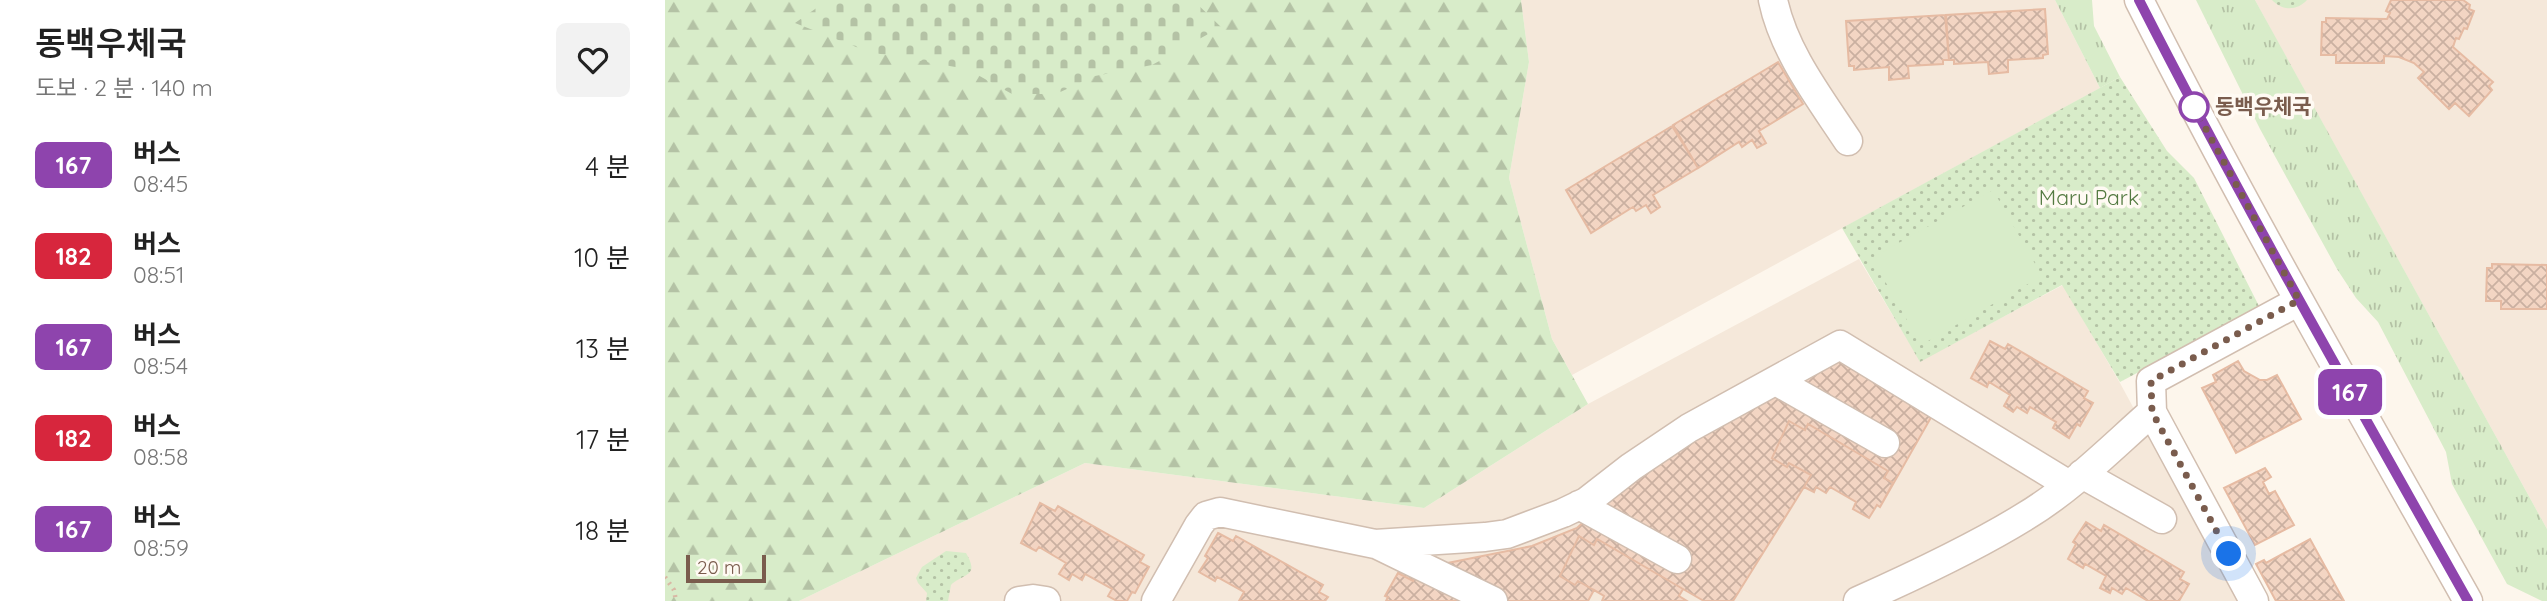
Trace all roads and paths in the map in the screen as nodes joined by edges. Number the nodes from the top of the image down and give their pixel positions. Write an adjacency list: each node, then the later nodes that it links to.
1 (1773, 0): 3 (street)
2 (2139, 0): 4 (street)
3 (1848, 141)
4 (2299, 300): 6 (street); 21 (street)
5 (1776, 381): 7 (street); 8 (street); 9 (street)
6 (2152, 412): 8 (street); 20 (street)
7 (1885, 443)
8 (2075, 479): 10 (street); 19 (street)
9 (1579, 505): 11 (street); 12 (street)
10 (2162, 519)
11 (1375, 544): 17 (street); 18 (street)
12 (1677, 559)
13 (665, 577): 14 (path)
14 (676, 601)
15 (1019, 601): 16 (street)
16 (1046, 601)
17 (1156, 601)
18 (1493, 601)
19 (1857, 601)
20 (2254, 601)
21 (2468, 601)

